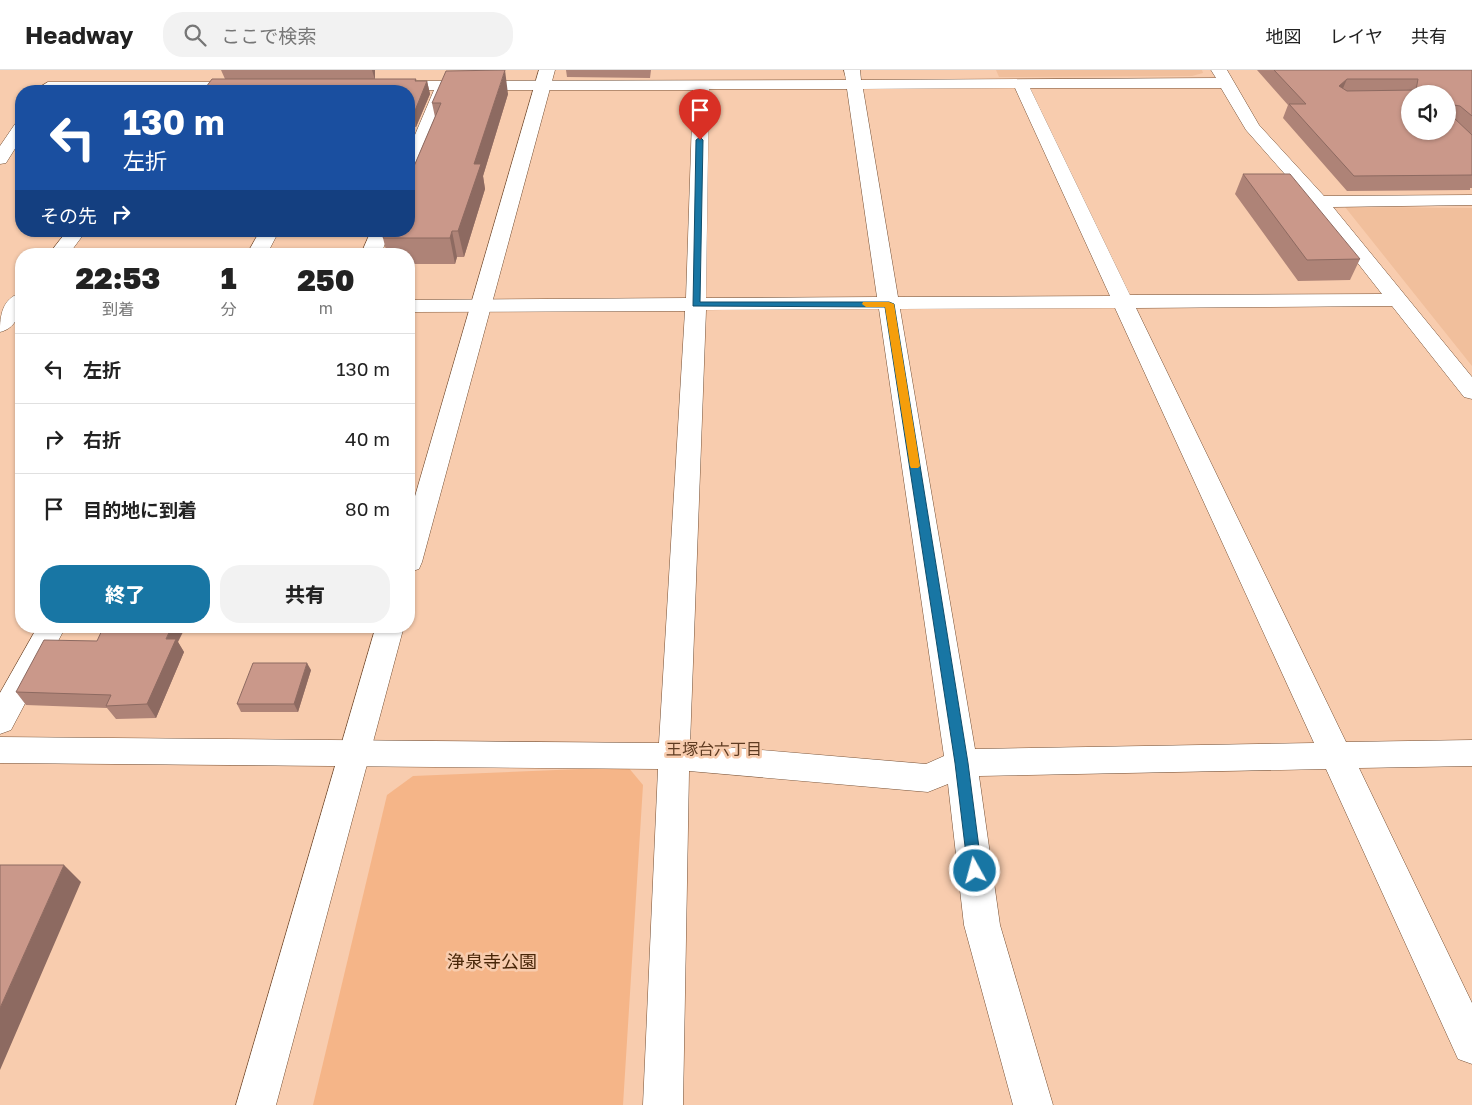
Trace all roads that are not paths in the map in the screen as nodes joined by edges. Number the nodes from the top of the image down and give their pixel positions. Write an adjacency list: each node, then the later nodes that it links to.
1 (63, 70): 7 (street)
2 (1223, 76): 5 (street); 14 (street)
3 (854, 77): 5 (street); 6 (street); 21 (street)
4 (545, 78): 6 (street); 9 (street); 25 (street)
5 (1020, 83): 20 (street)
6 (701, 84): 22 (street)
7 (50, 85)
8 (415, 86): 9 (street)
9 (444, 86): 11 (street)
10 (15, 136): 12 (street)
11 (415, 154)
12 (0, 159)
13 (1472, 200): 14 (street)
14 (1320, 202): 19 (street)
15 (72, 237): 17 (street)
16 (267, 237): 18 (street)
17 (63, 248)
18 (260, 248)
19 (1400, 300): 20 (street); 27 (street)
20 (1123, 303): 21 (street); 36 (street)
21 (889, 304): 22 (street); 37 (street)
22 (696, 305): 25 (street); 35 (street)
23 (14, 306): 26 (street)
24 (415, 306): 25 (street)
25 (482, 306): 28 (street)
26 (0, 326)
27 (1472, 392)
28 (415, 541)
29 (48, 633): 31 (street)
30 (388, 633): 33 (street)
31 (0, 721)
32 (0, 750): 33 (street)
33 (354, 752): 35 (street); 39 (street)
34 (1472, 753): 36 (street)
35 (674, 756): 37 (street); 40 (street)
36 (1336, 756): 37 (street); 38 (street)
37 (961, 763): 41 (street)
38 (1472, 1045)
39 (256, 1105)
40 (663, 1105)
41 (1033, 1105)

